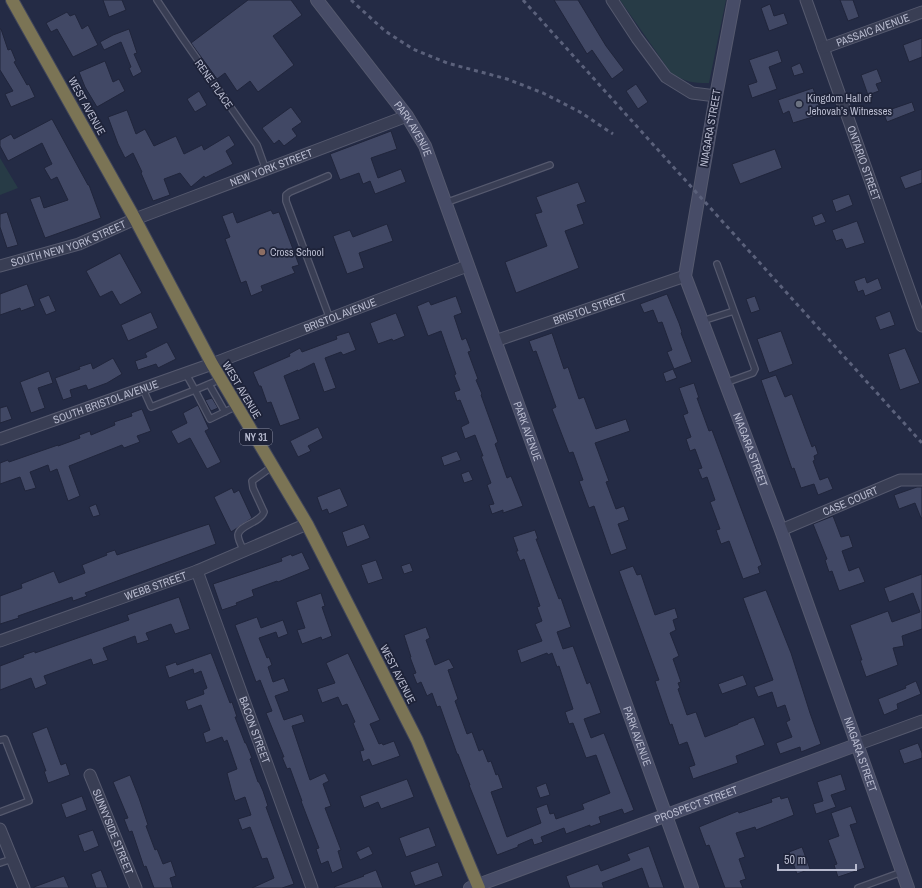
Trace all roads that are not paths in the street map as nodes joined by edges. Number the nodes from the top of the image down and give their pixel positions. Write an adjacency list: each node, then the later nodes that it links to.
1 (12, 0): 15 (highway, WEST AVENUE / NY 31)
2 (157, 0): 12 (lane, RENE PLACE)
3 (317, 0): 10 (street, PARK AVENUE)
4 (734, 0): 9 (street, NIAGARA STREET)
5 (806, 0): 8 (street, ONTARIO STREET)
6 (613, 1): 9 (street)
7 (922, 12): 8 (street, PASSAIC AVENUE)
8 (823, 48): 23 (street, ONTARIO STREET)
9 (716, 96): 19 (street, NIAGARA STREET)
10 (407, 116): 12 (street, NEW YORK STREET); 14 (street, PARK AVENUE)
11 (550, 164): 14 (lane)
12 (266, 170): 15 (street, NEW YORK STREET)
13 (328, 176): 21 (lane)
14 (445, 203): 18 (street, PARK AVENUE)
15 (136, 219): 17 (street, SOUTH NEW YORK STREET); 25 (highway, WEST AVENUE / NY 31)
16 (717, 264): 20 (lane)
17 (0, 266)
18 (467, 266): 21 (street, BRISTOL AVENUE); 24 (street, PARK AVENUE)
19 (685, 276): 22 (street, NIAGARA STREET); 24 (street, BRISTOL STREET)
20 (734, 311): 22 (lane); 28 (lane)
21 (330, 319): 25 (street, BRISTOL AVENUE)
22 (702, 322): 28 (street, NIAGARA STREET)
23 (922, 326)
24 (495, 341): 47 (street, PARK AVENUE)
25 (212, 364): 26 (street, SOUTH BRISTOL AVENUE); 27 (highway, WEST AVENUE / NY 31)
26 (186, 374): 30 (street, SOUTH BRISTOL AVENUE); 31 (lane)
27 (221, 380): 29 (lane); 32 (highway, WEST AVENUE / NY 31)
28 (725, 383): 38 (street, NIAGARA STREET)
29 (209, 384): 31 (lane); 33 (lane)
30 (143, 389): 31 (lane); 34 (street, SOUTH BRISTOL AVENUE)
31 (195, 390): 33 (lane)
32 (237, 406): 33 (lane); 35 (highway, WEST AVENUE / NY 31)
33 (225, 412)
34 (0, 439)
35 (273, 466): 37 (highway, WEST AVENUE / NY 31); 39 (lane)
36 (922, 480): 38 (street, CASE COURT)
37 (307, 524): 39 (street, WEBB STREET); 53 (highway, WEST AVENUE / NY 31)
38 (781, 530): 44 (street, NIAGARA STREET)
39 (244, 551): 40 (street, WEBB STREET)
40 (197, 571): 41 (street, WEBB STREET); 56 (street, BACON STREET)
41 (0, 641)
42 (922, 721): 44 (street, PROSPECT STREET)
43 (0, 740): 46 (lane)
44 (856, 745): 47 (street, PROSPECT STREET); 52 (street, NIAGARA STREET)
45 (90, 775): 55 (street, SUNNYSIDE STREET)
46 (0, 812)
47 (665, 815): 53 (street, PROSPECT STREET); 57 (street, PARK AVENUE)
48 (0, 829): 49 (street)
49 (2, 841): 50 (street)
50 (12, 859): 51 (lane); 54 (street)
51 (0, 863)
52 (902, 872): 58 (lane); 59 (street, NIAGARA STREET)
53 (475, 887)
54 (24, 888)
55 (136, 888)
56 (312, 888)
57 (692, 888)
58 (858, 888)
59 (908, 888)

